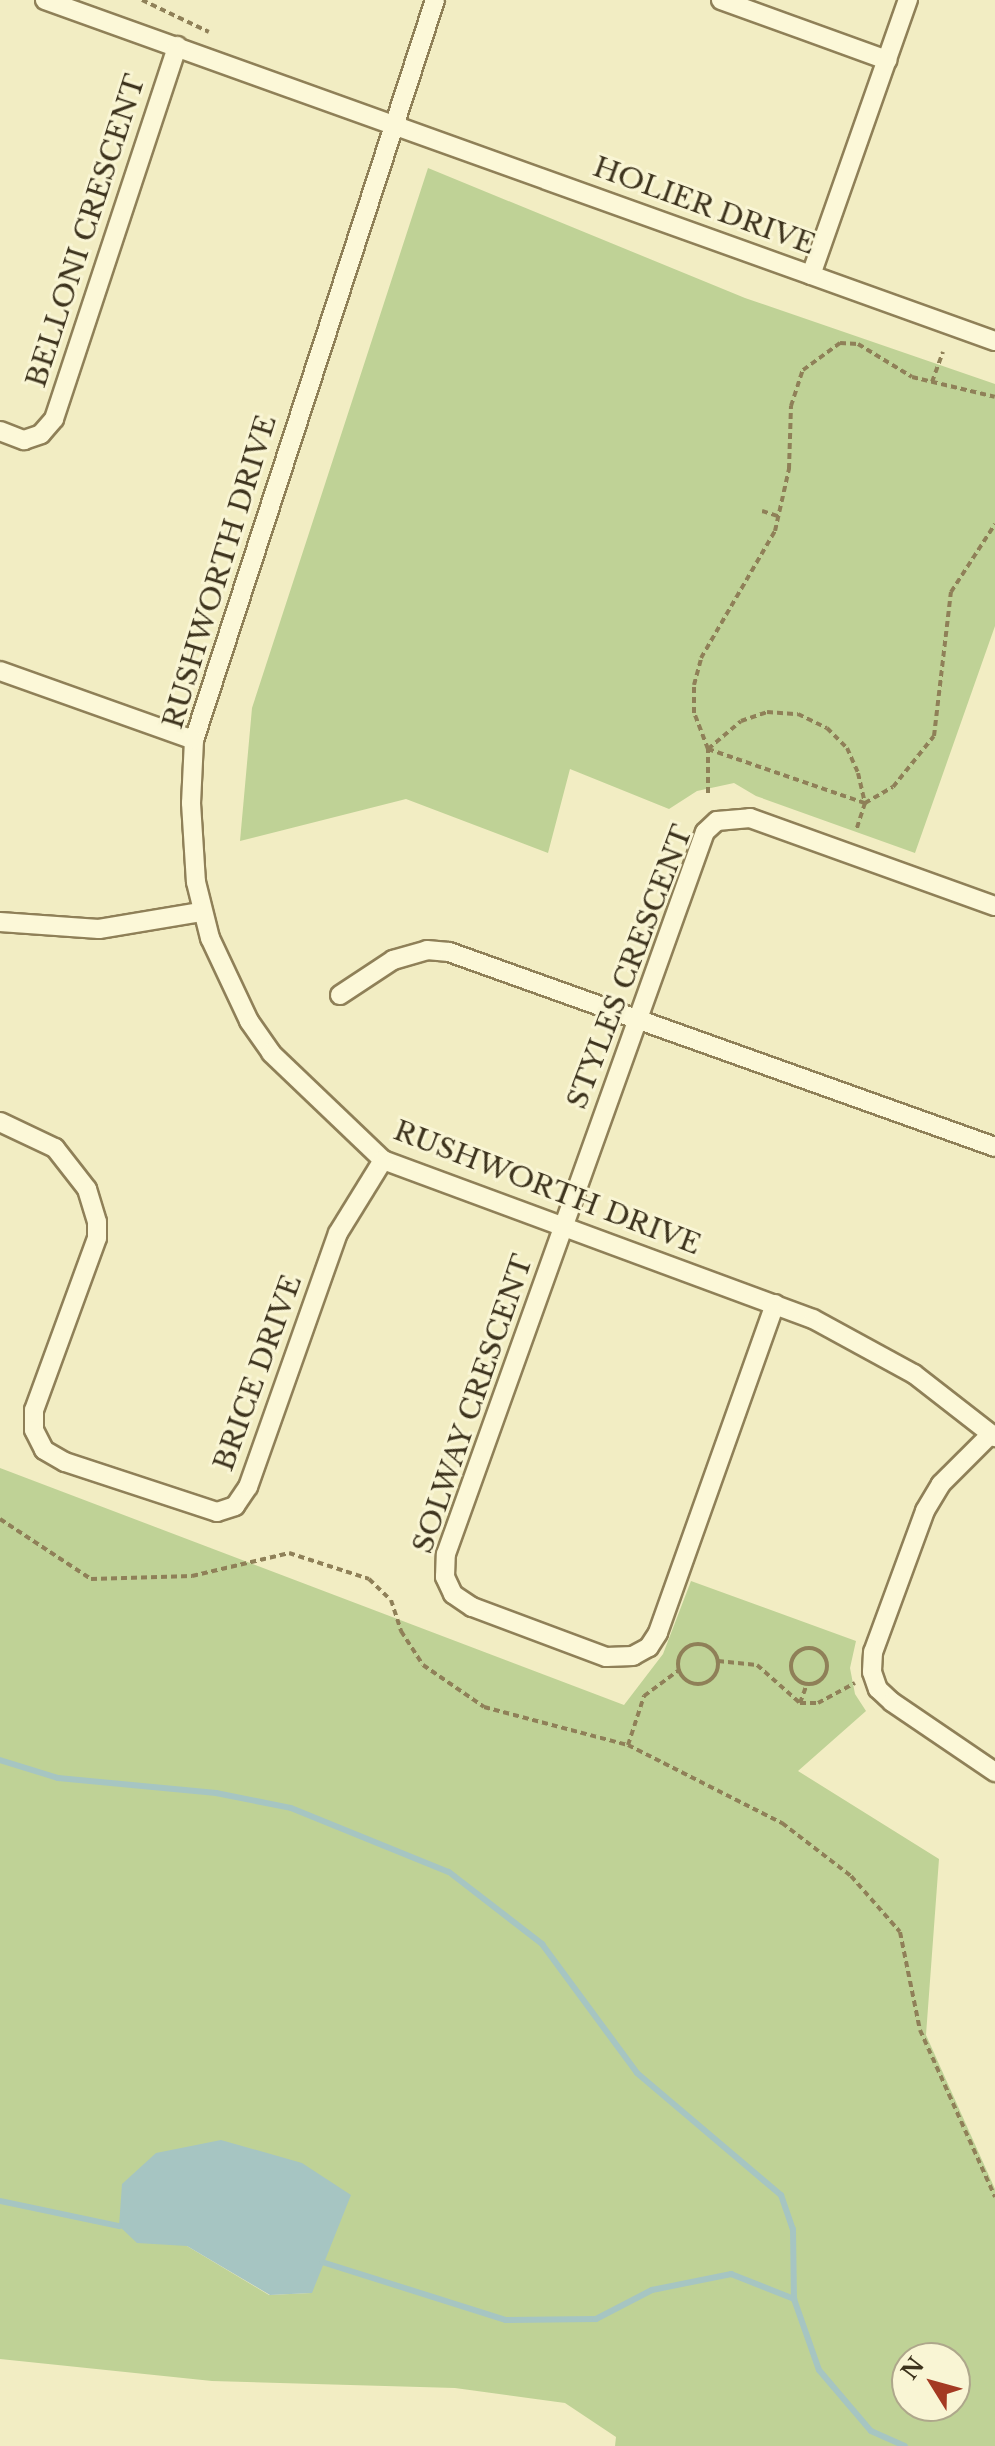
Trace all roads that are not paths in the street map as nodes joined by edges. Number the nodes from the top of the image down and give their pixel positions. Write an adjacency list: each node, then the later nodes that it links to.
1 (45, 0): 5 (street, HOLIER DRIVE)
2 (435, 0): 7 (street, RUSHWORTH DRIVE)
3 (721, 0): 6 (street)
4 (908, 0): 6 (street)
5 (177, 46): 7 (street, HOLIER DRIVE); 10 (street, BELLONI CRESCENT)
6 (887, 60): 8 (street)
7 (394, 125): 8 (street, HOLIER DRIVE); 12 (street, RUSHWORTH DRIVE)
8 (811, 275): 9 (street, HOLIER DRIVE)
9 (995, 341)
10 (0, 431)
11 (0, 671): 12 (street)
12 (194, 740): 14 (street, RUSHWORTH DRIVE)
13 (995, 906): 17 (street, STYLES CRESCENT)
14 (201, 912): 15 (street); 20 (street, RUSHWORTH DRIVE)
15 (0, 922)
16 (340, 995): 17 (street)
17 (638, 1019): 19 (street); 21 (street, STYLES CRESCENT)
18 (0, 1122): 20 (street, BRICE DRIVE)
19 (995, 1147)
20 (383, 1160): 21 (street, RUSHWORTH DRIVE)
21 (563, 1229): 22 (street, RUSHWORTH DRIVE); 22 (street, SOLWAY CRESCENT)
22 (775, 1304): 23 (street, RUSHWORTH DRIVE)
23 (993, 1435): 24 (street)
24 (995, 1772)

